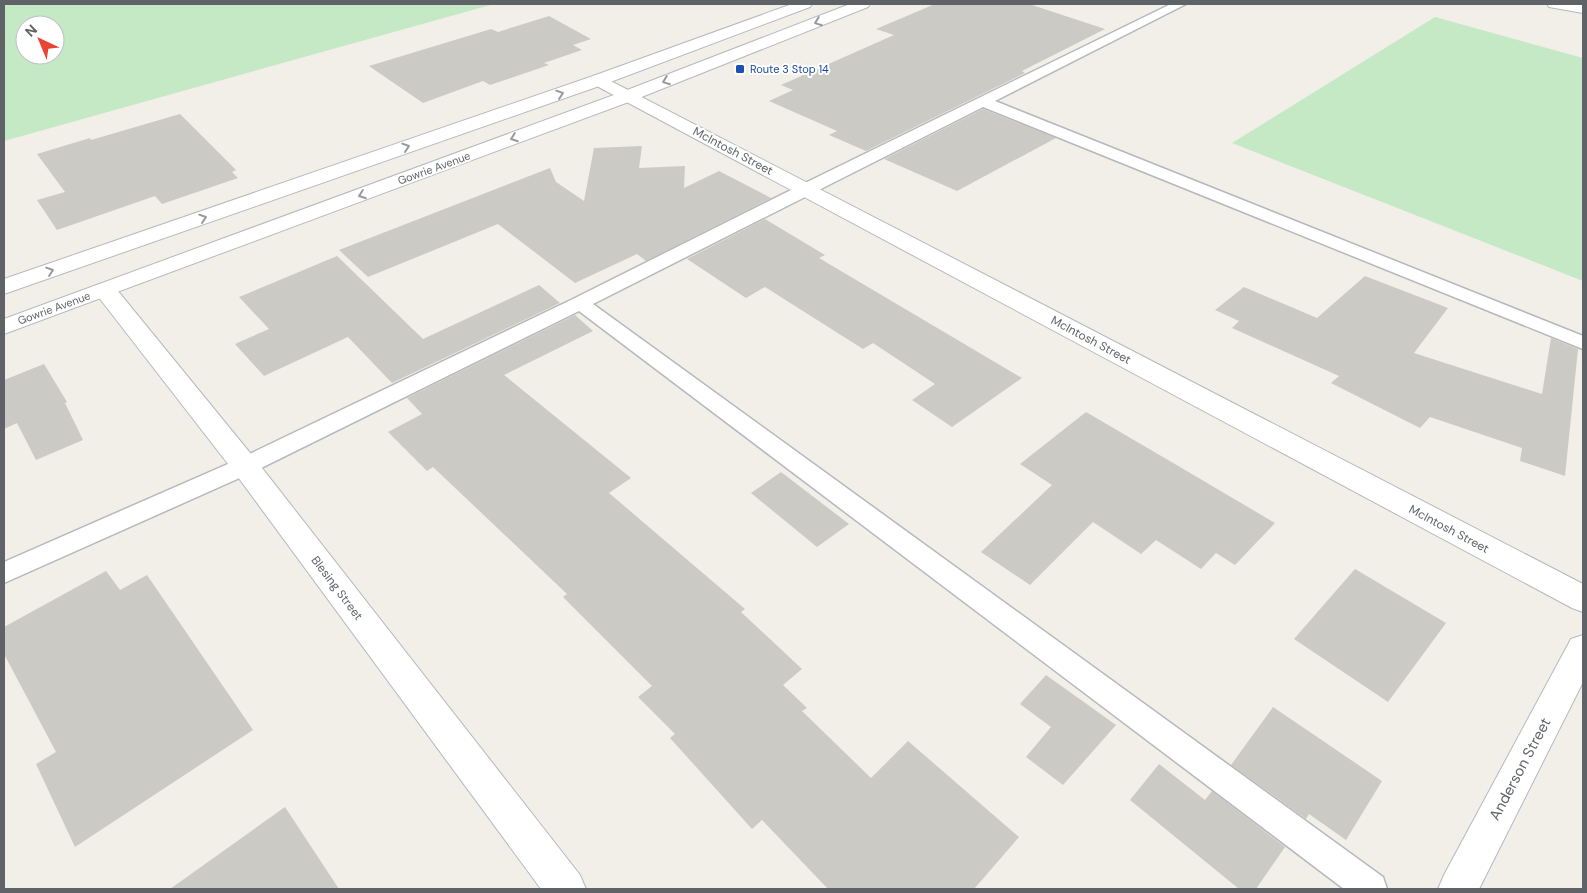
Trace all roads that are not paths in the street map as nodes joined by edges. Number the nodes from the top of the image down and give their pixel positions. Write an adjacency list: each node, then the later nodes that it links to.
1 (805, 4): 6 (street)
2 (863, 4): 7 (street, Gowrie Avenue, one-way to 7)
3 (1180, 4): 8 (lane)
4 (1554, 4): 5 (street)
5 (1583, 9)
6 (599, 80): 7 (street, McIntosh Street); 10 (street, one-way to 6)
7 (628, 96): 9 (street, McIntosh Street); 11 (street, Gowrie Avenue, one-way to 11)
8 (982, 101): 9 (lane); 14 (lane)
9 (805, 189): 12 (lane); 17 (street, McIntosh Street)
10 (4, 287)
11 (105, 290): 13 (street, Gowrie Avenue); 15 (street, Blesing Street)
12 (580, 303): 15 (lane); 20 (lane)
13 (4, 327)
14 (1583, 343)
15 (245, 466): 16 (lane); 19 (street, Blesing Street)
16 (4, 573)
17 (1583, 599)
18 (1583, 649): 21 (street, Anderson Street)
19 (566, 889)
20 (1371, 889)
21 (1458, 889)

